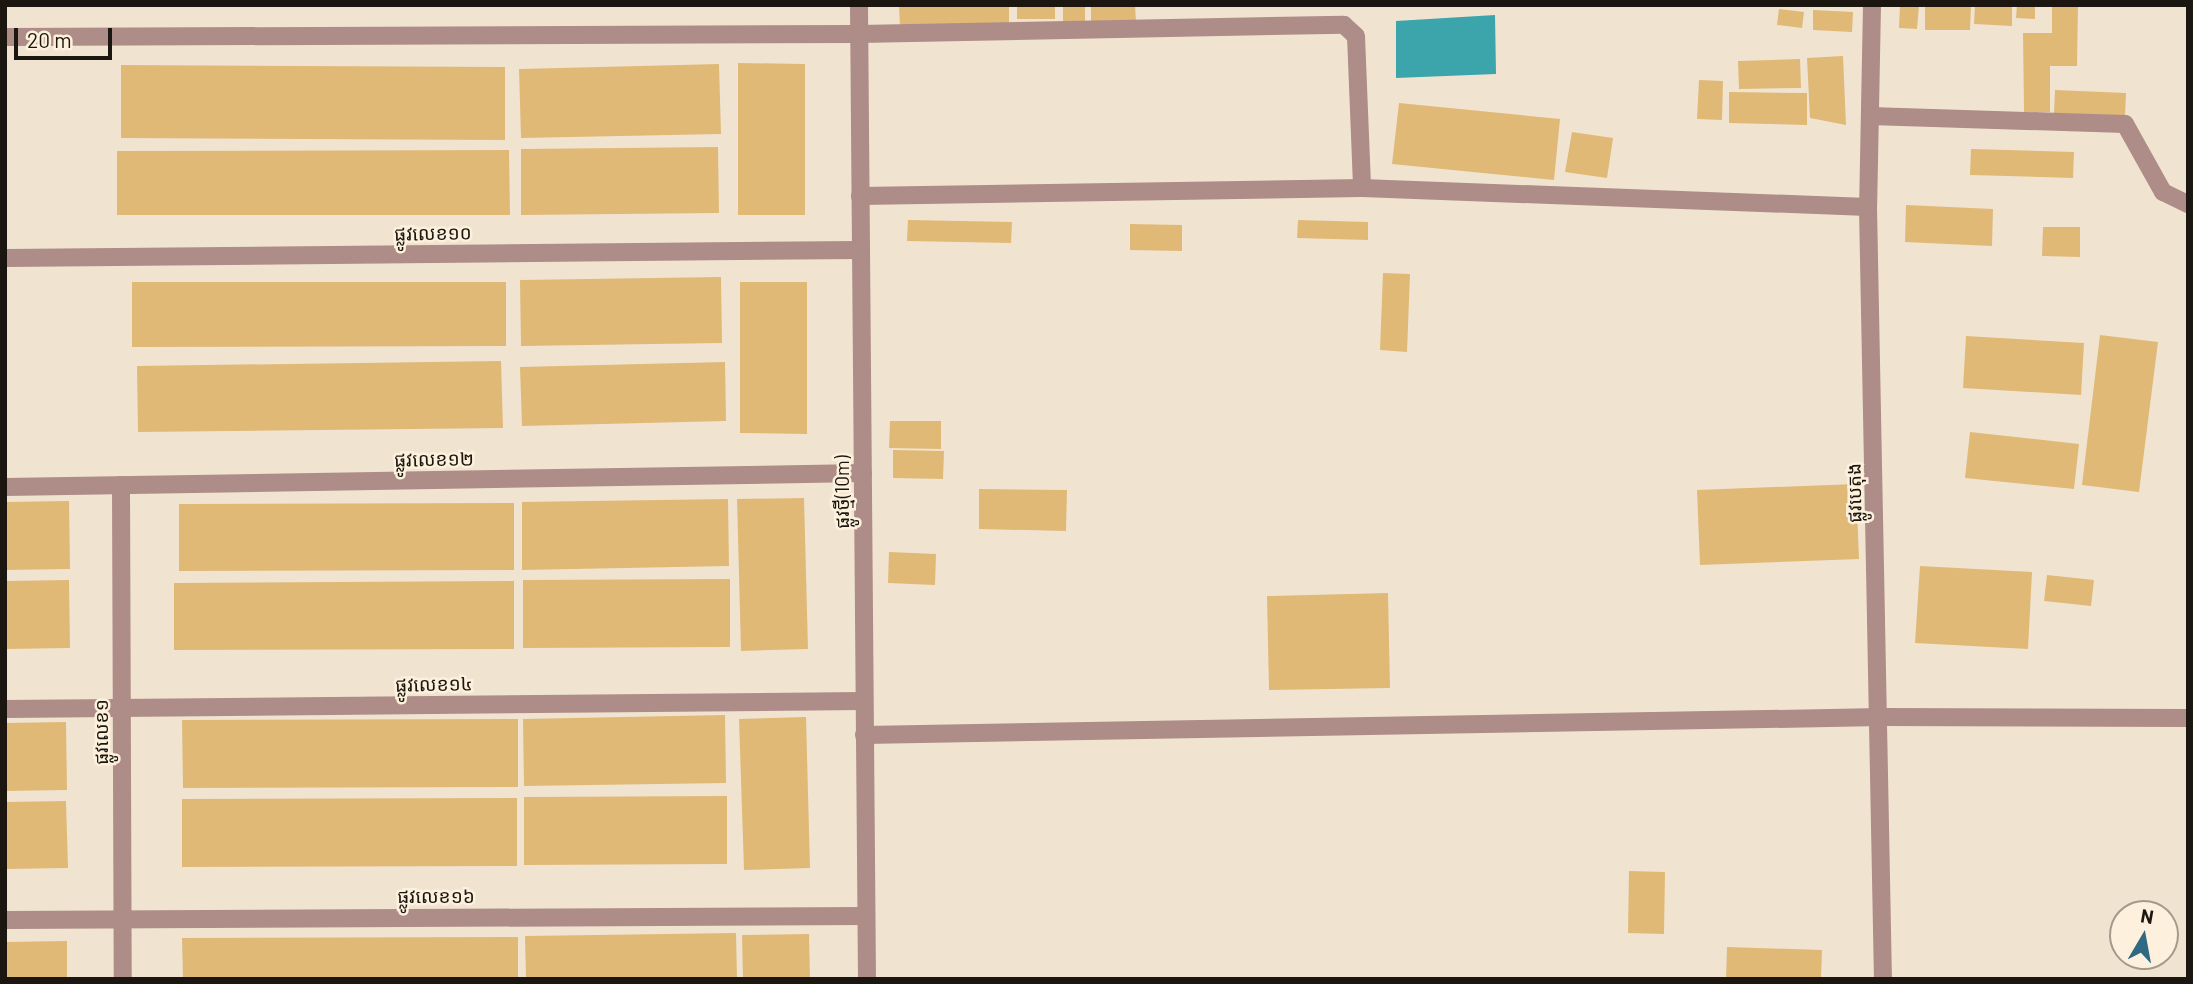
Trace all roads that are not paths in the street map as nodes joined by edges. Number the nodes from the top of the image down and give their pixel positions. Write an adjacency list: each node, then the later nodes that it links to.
1 (859, 5): 3 (street, ផ្លូវថ្មី(10m))
2 (1872, 5): 5 (street, ផ្លូវបេតុង)
3 (859, 34): 4 (street); 6 (street); 7 (street, ផ្លូវថ្មី(10m))
4 (5, 37)
5 (1870, 116): 8 (street); 9 (street, ផ្លូវបេតុង)
6 (1362, 188): 7 (street); 9 (street)
7 (860, 195): 10 (street, ផ្លូវថ្មី(10m))
8 (2188, 204)
9 (1868, 207): 18 (street, ផ្លូវបេតុង)
10 (861, 250): 11 (street, ផ្លូវលេខ១០); 12 (street, ផ្លូវថ្មី(10m))
11 (5, 258)
12 (863, 473): 13 (street, ផ្លូវលេខ១២); 15 (street, ផ្លូវថ្មី(10m))
13 (121, 485): 14 (street, ផ្លូវលេខ១២); 16 (street, ផ្លូវលេខ១)
14 (5, 487)
15 (863, 701): 16 (street, ផ្លូវលេខ១៤); 20 (street, ផ្លូវថ្មី(10m))
16 (122, 708): 17 (street, ផ្លូវលេខ១៤); 22 (street, ផ្លូវលេខ១)
17 (5, 709)
18 (1881, 717): 19 (street); 20 (street); 26 (street, ផ្លូវបេតុង)
19 (2188, 718)
20 (864, 735): 21 (street, ផ្លូវថ្មី(10m))
21 (866, 916): 22 (street, ផ្លូវលេខ១៦); 25 (street, ផ្លូវថ្មី(10m))
22 (122, 917): 23 (street, ផ្លូវលេខ១៦); 24 (street, ផ្លូវលេខ១)
23 (5, 920)
24 (123, 979)
25 (867, 979)
26 (1883, 979)

